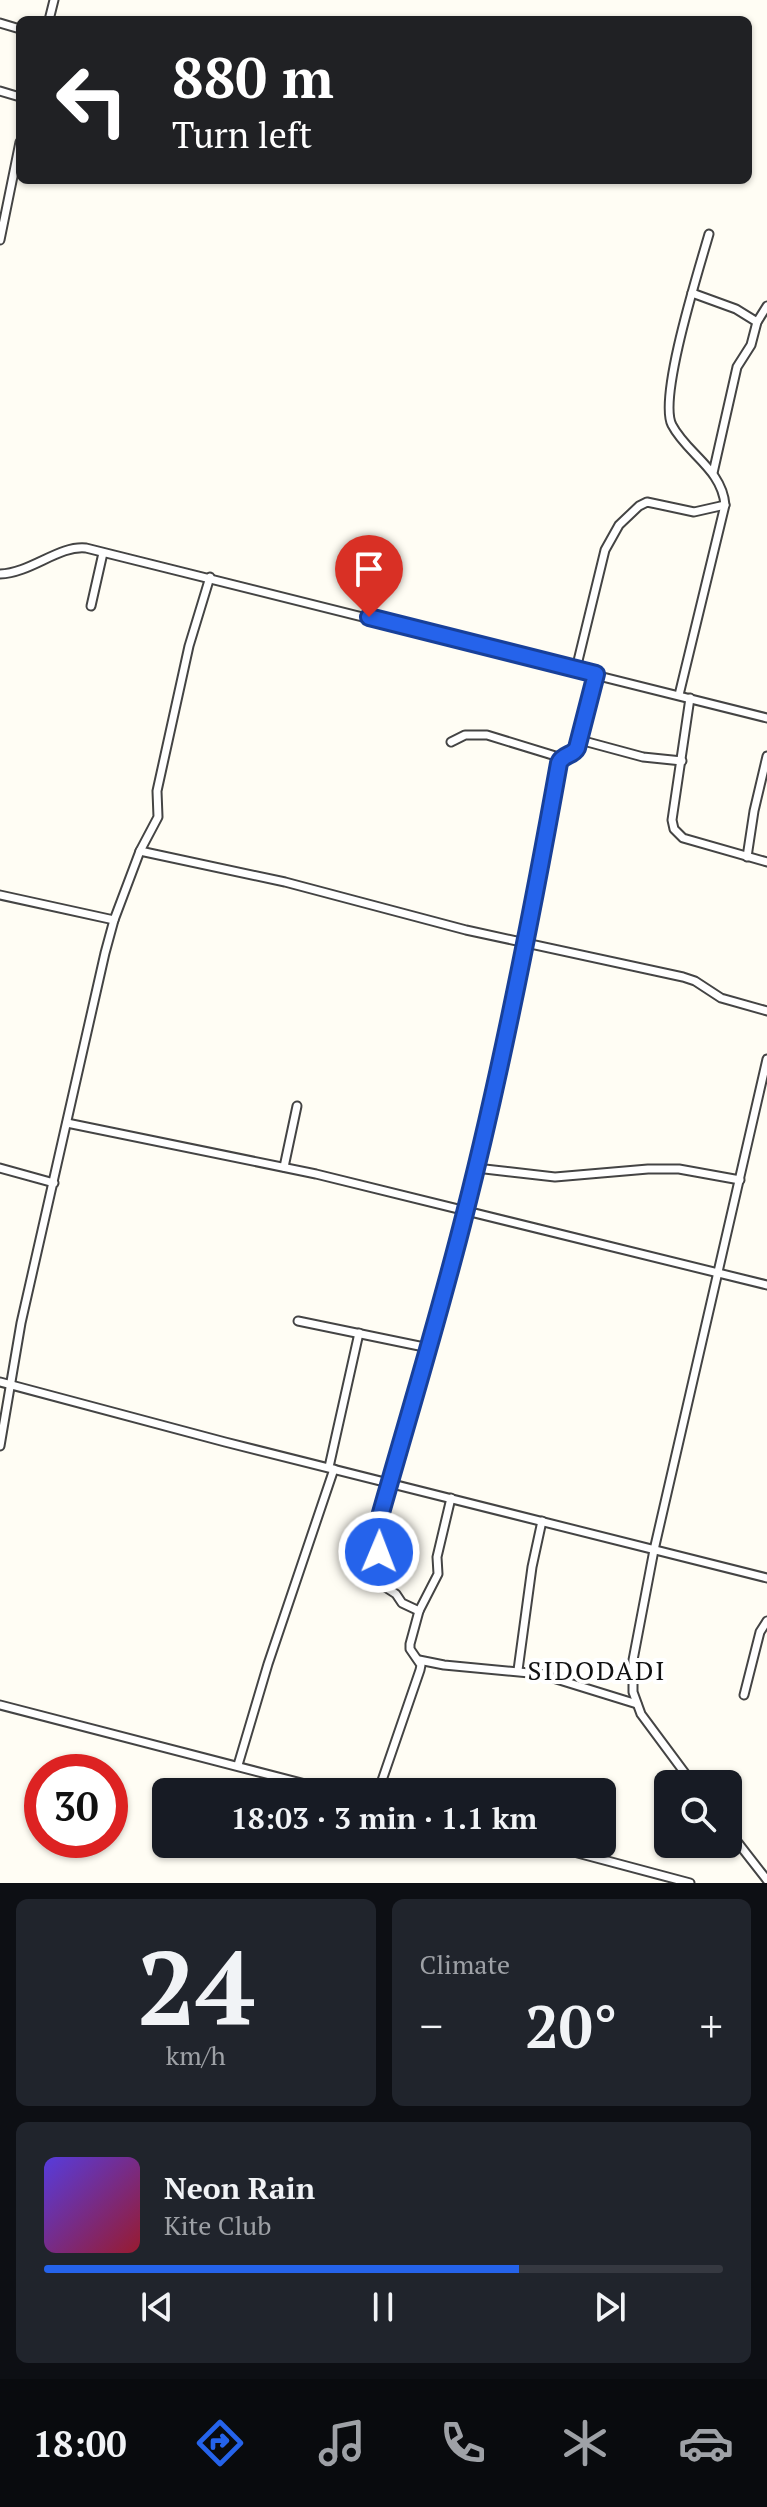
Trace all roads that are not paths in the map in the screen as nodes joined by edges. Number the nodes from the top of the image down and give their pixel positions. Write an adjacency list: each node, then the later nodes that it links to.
1 (16, 162): 3 (street)
2 (709, 234): 4 (street)
3 (0, 240)
4 (692, 293): 6 (street); 7 (street)
5 (767, 306): 6 (street)
6 (757, 322): 7 (street)
7 (713, 473): 8 (street)
8 (725, 505): 13 (street); 15 (street)
9 (103, 553): 10 (street); 11 (street); 12 (street)
10 (0, 574)
11 (210, 577): 13 (street); 23 (street)
12 (91, 606)
13 (576, 669): 14 (street)
14 (596, 674): 15 (street); 18 (street)
15 (679, 695): 16 (street)
16 (690, 698): 17 (street); 22 (street)
17 (767, 718)
18 (580, 740): 21 (street); 22 (street)
19 (451, 742): 21 (street)
20 (767, 756): 24 (street)
21 (562, 758): 28 (street)
22 (682, 761): 24 (street)
23 (140, 851): 27 (street); 28 (street)
24 (747, 857): 25 (street)
25 (767, 862)
26 (0, 895): 27 (street)
27 (114, 920): 32 (street)
28 (526, 943): 29 (street); 35 (street)
29 (767, 1011)
30 (767, 1059): 36 (street)
31 (297, 1106): 33 (street)
32 (67, 1123): 33 (street); 37 (street)
33 (284, 1167): 38 (street)
34 (0, 1168): 37 (street)
35 (476, 1168): 36 (street); 38 (street)
36 (740, 1180): 39 (street)
37 (54, 1183): 45 (street)
38 (465, 1213): 39 (street); 43 (street)
39 (719, 1274): 40 (street); 52 (street)
40 (767, 1285)
41 (298, 1321): 42 (street)
42 (359, 1333): 43 (street); 48 (street)
43 (429, 1348): 49 (street)
44 (0, 1382): 45 (street)
45 (10, 1385): 46 (street); 48 (street)
46 (2, 1429): 47 (street)
47 (0, 1446)
48 (331, 1468): 49 (street); 61 (street)
49 (389, 1482): 50 (street); 54 (street)
50 (451, 1498): 51 (street); 54 (street)
51 (542, 1521): 52 (street); 57 (street)
52 (654, 1550): 53 (street); 59 (street)
53 (767, 1578)
54 (419, 1611): 56 (street)
55 (767, 1621): 58 (street)
56 (419, 1660): 57 (street); 64 (street)
57 (518, 1670): 59 (street)
58 (744, 1695)
59 (637, 1704): 62 (street)
60 (0, 1705): 61 (street)
61 (238, 1765): 63 (street)
62 (682, 1770)
63 (285, 1778)
64 (383, 1778)
65 (742, 1848): 67 (street)
66 (596, 1858): 68 (street)
67 (767, 1880)
68 (690, 1883)

